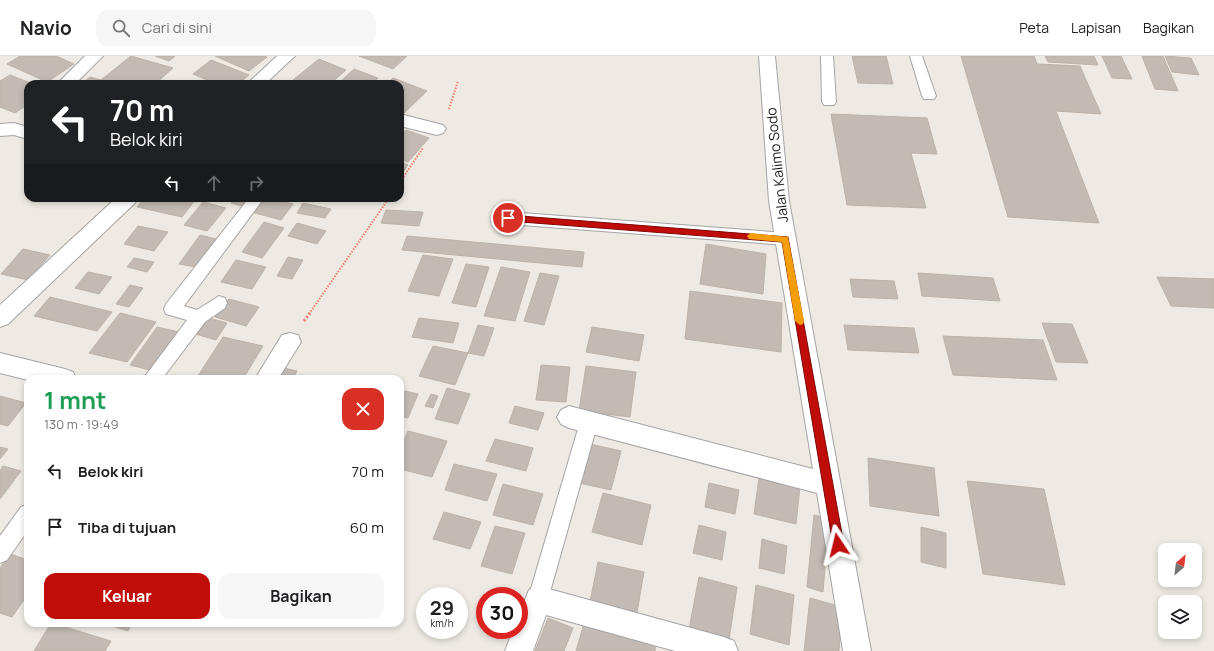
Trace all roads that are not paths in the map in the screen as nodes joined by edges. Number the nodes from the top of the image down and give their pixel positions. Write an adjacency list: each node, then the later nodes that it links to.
1 (95, 56): 6 (street)
2 (287, 56): 7 (street)
3 (766, 56): 17 (street, Jalan Kalimo Sodo)
4 (827, 56): 9 (lane)
5 (916, 56): 8 (lane)
6 (69, 80)
7 (265, 80)
8 (929, 96)
9 (829, 102)
10 (24, 121): 13 (street)
11 (404, 121): 12 (street)
12 (437, 130)
13 (14, 131)
14 (124, 202): 20 (street)
15 (255, 202): 19 (lane)
16 (508, 218): 17 (lane)
17 (786, 239): 27 (street, Jalan Kalimo Sodo)
18 (220, 303): 19 (lane)
19 (198, 317): 24 (lane)
20 (0, 318)
21 (290, 342): 25 (street)
22 (0, 363): 23 (street)
23 (49, 375)
24 (155, 375)
25 (269, 375)
26 (579, 419): 27 (street); 30 (lane)
27 (827, 484): 33 (street, Jalan Kalimo Sodo)
28 (24, 520): 29 (lane)
29 (0, 553)
30 (538, 599): 31 (street); 32 (street)
31 (519, 651)
32 (724, 651)
33 (858, 651)

